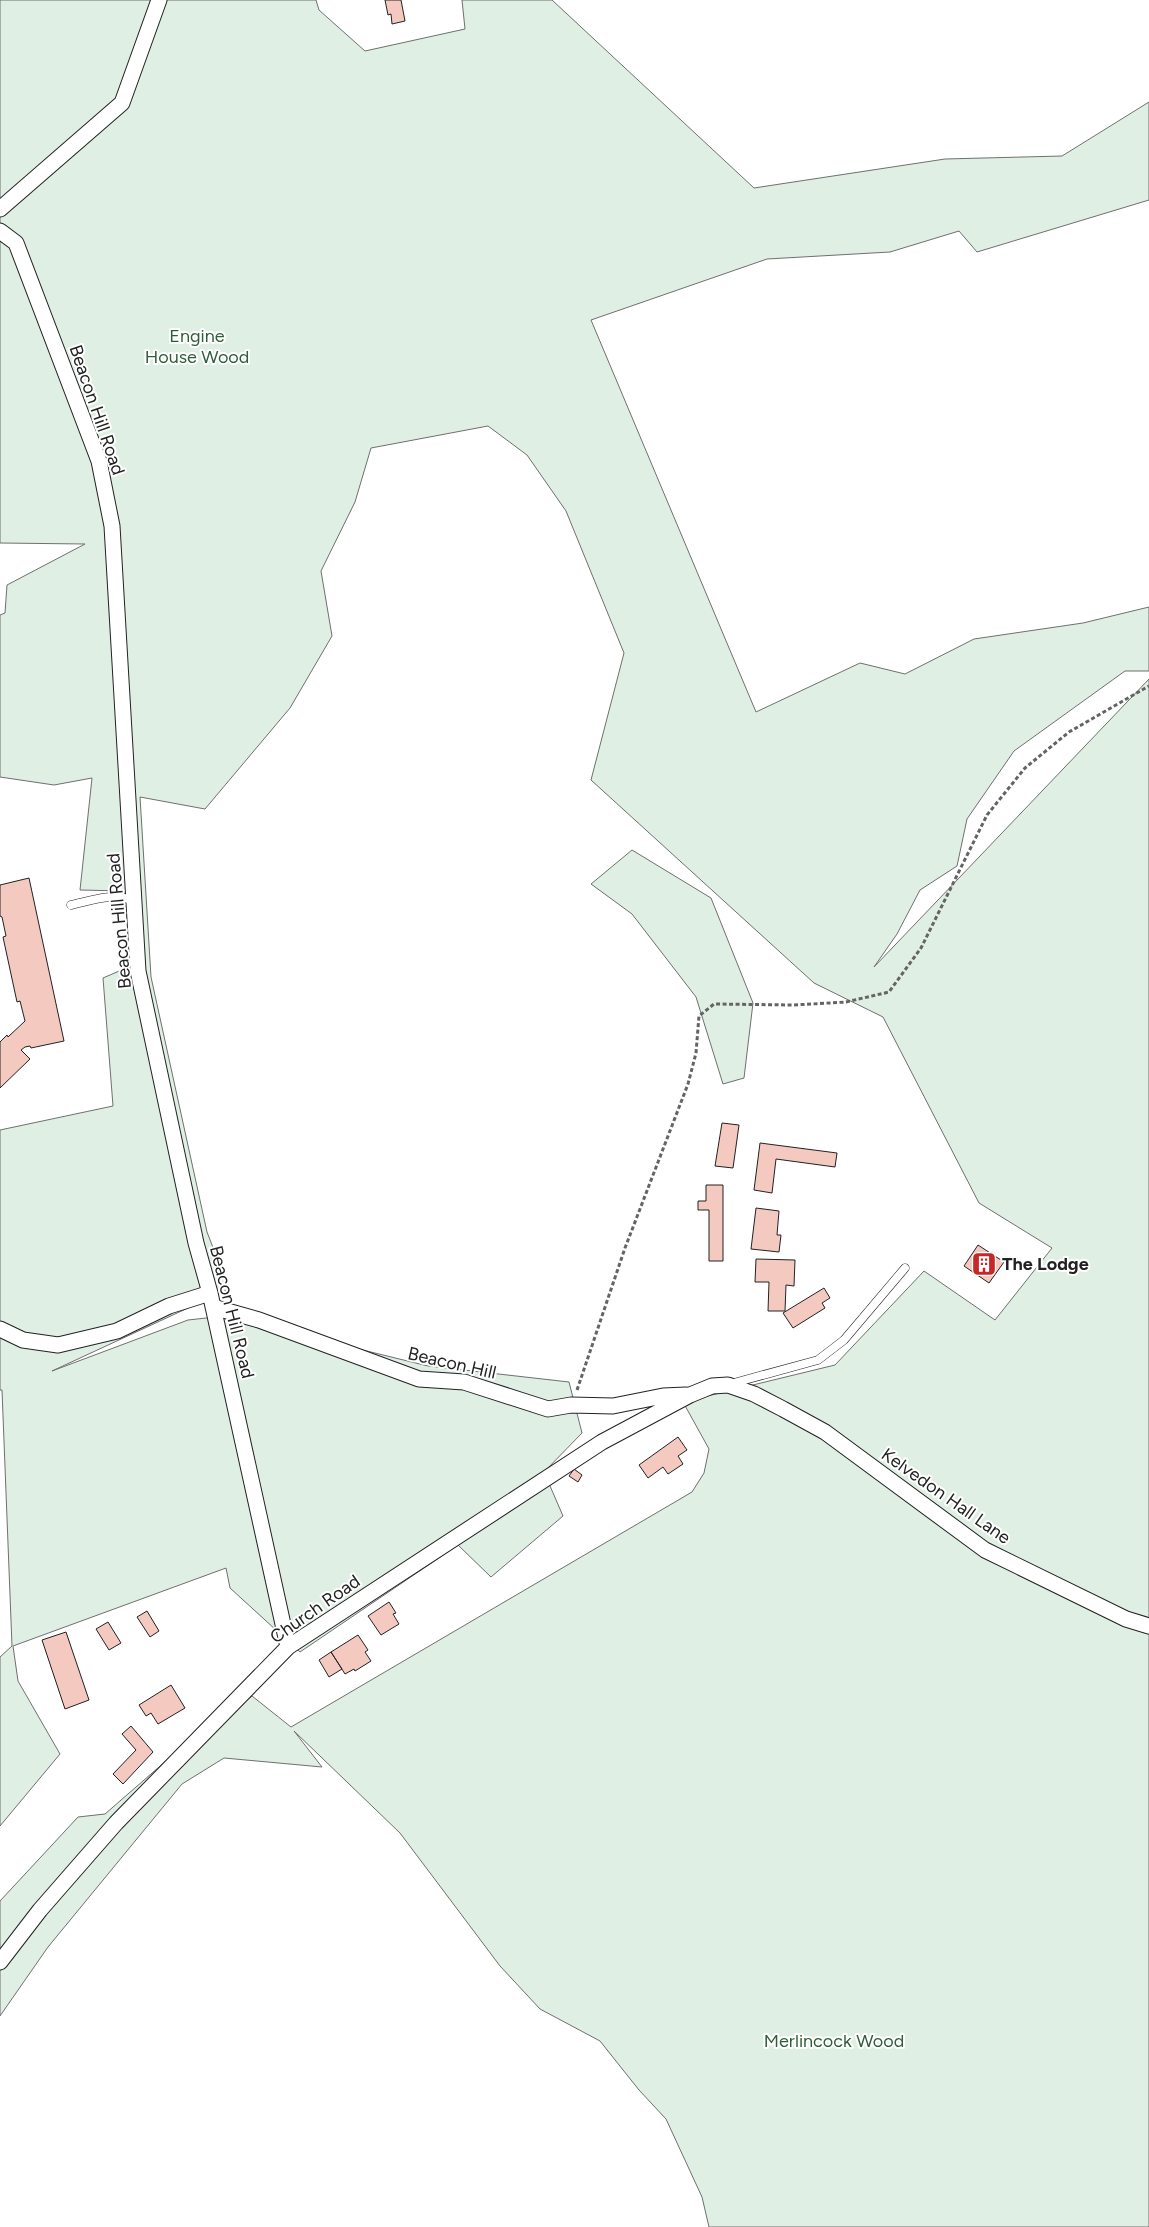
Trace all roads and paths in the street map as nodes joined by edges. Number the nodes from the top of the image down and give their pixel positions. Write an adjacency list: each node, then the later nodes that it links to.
1 (159, 0): 2 (street)
2 (0, 209)
3 (0, 231): 5 (street, Beacon Hill Road)
4 (1149, 686): 12 (path)
5 (134, 901): 6 (lane); 8 (street, Beacon Hill Road)
6 (71, 906)
7 (905, 1268): 10 (lane)
8 (212, 1300): 9 (street); 12 (street, Beacon Hill); 14 (street, Beacon Hill Road)
9 (0, 1329)
10 (728, 1385): 11 (street, Church Road); 13 (street, Kelvedon Hall Lane)
11 (690, 1395): 12 (street, Beacon Hill); 14 (street, Church Road)
12 (571, 1406)
13 (1149, 1626)
14 (288, 1647): 15 (street, Church Road)
15 (0, 1962)

